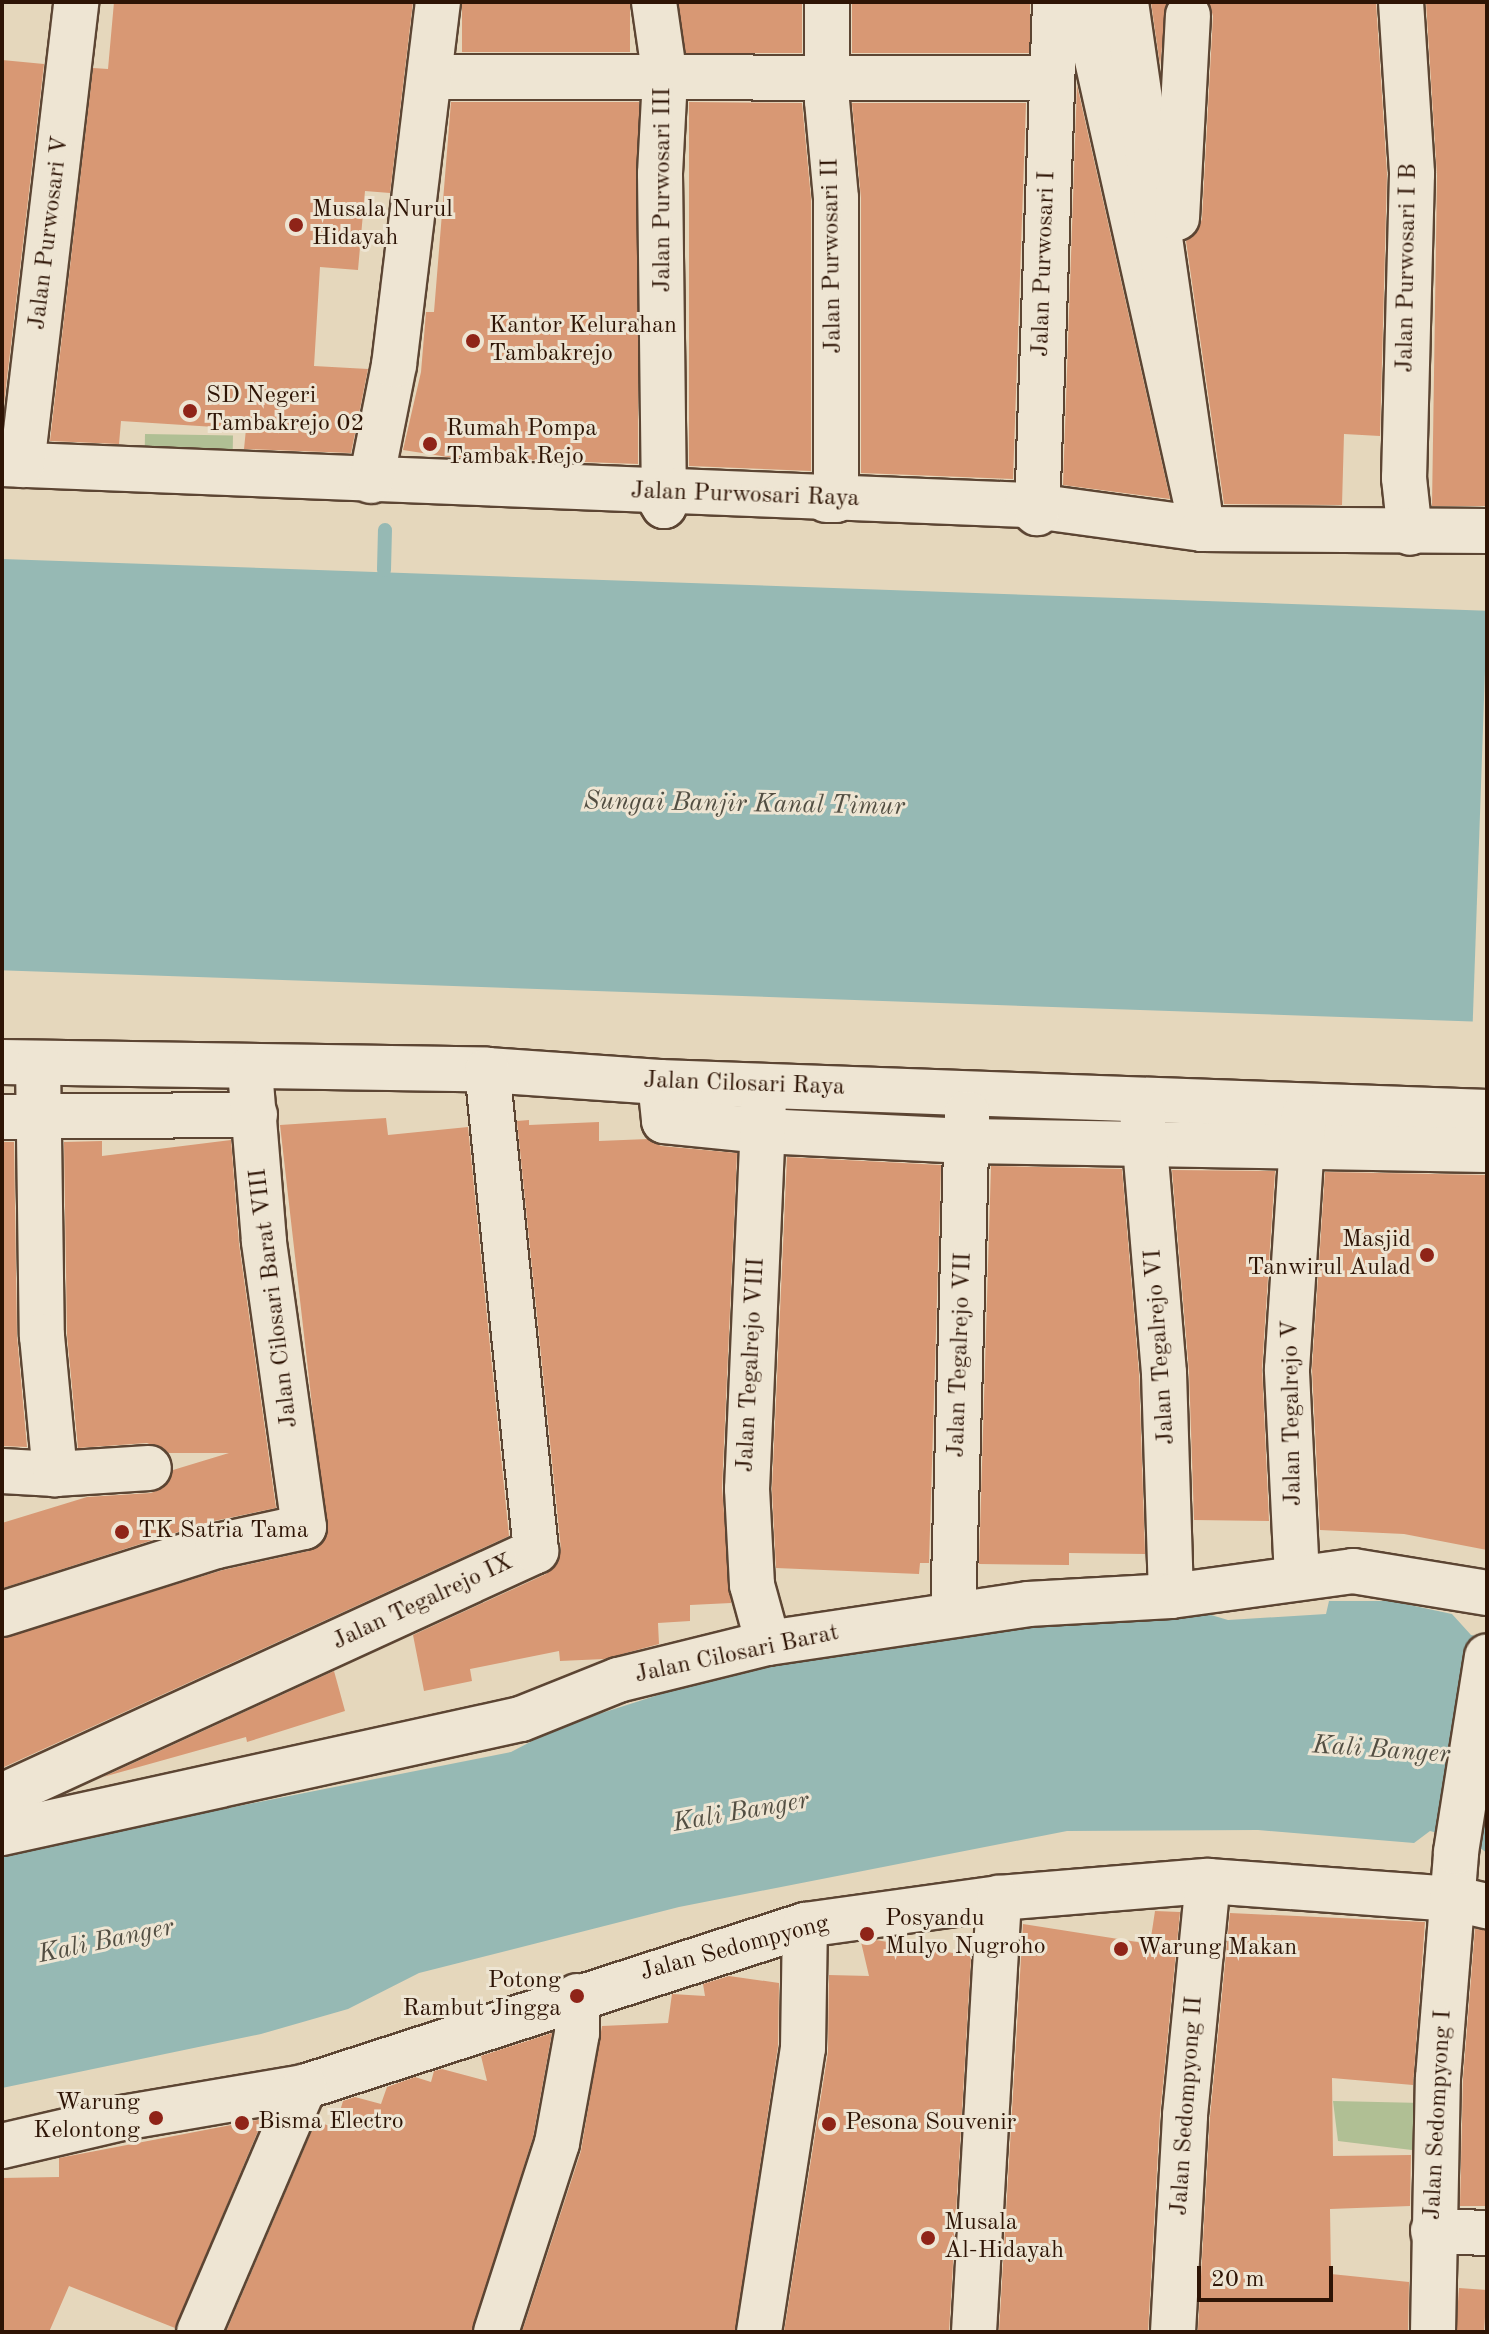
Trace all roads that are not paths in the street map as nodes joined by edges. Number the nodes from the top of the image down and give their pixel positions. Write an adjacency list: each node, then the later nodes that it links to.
1 (76, 2): 14 (street, Jalan Purwosari V)
2 (438, 2): 11 (street)
3 (654, 2): 12 (street, Jalan Purwosari III)
4 (827, 2): 10 (street, Jalan Purwosari II)
5 (1055, 2): 13 (street, Jalan Purwosari I)
6 (1084, 2): 19 (street)
7 (1126, 2): 19 (street)
8 (1401, 2): 21 (street, Jalan Purwosari I B)
9 (1188, 15): 19 (street)
10 (827, 75): 12 (street); 13 (street); 17 (street, Jalan Purwosari II)
11 (441, 78): 12 (street); 15 (street)
12 (665, 78): 16 (street, Jalan Purwosari III)
13 (1051, 78): 18 (street, Jalan Purwosari I)
14 (12, 464): 15 (street, Jalan Purwosari Raya)
15 (371, 481): 16 (street, Jalan Purwosari Raya)
16 (656, 493): 17 (street, Jalan Purwosari Raya)
17 (826, 500): 18 (street, Jalan Purwosari Raya)
18 (1027, 505): 19 (street, Jalan Purwosari Raya)
19 (1202, 529): 21 (street, Jalan Purwosari Raya)
20 (1487, 531): 21 (street, Jalan Purwosari Raya)
21 (1410, 533)
22 (20, 1062): 23 (street, Jalan Cilosari Raya); 30 (street)
23 (250, 1069): 24 (street, Jalan Cilosari Raya); 29 (street, Jalan Cilosari Barat VIII)
24 (487, 1070): 25 (street, Jalan Cilosari Raya); 46 (street, Jalan Tegalrejo IX)
25 (660, 1082): 26 (street, Jalan Cilosari Raya); 33 (street)
26 (765, 1085): 27 (street, Jalan Cilosari Raya); 33 (street, Jalan Tegalrejo VIII)
27 (968, 1095): 31 (street, Jalan Cilosari Raya); 34 (street, Jalan Tegalrejo VII)
28 (1487, 1112): 32 (street, Jalan Cilosari Raya)
29 (255, 1115): 30 (street); 42 (street, Jalan Cilosari Barat VIII)
30 (21, 1118): 38 (street)
31 (1144, 1120): 32 (street, Jalan Cilosari Raya); 34 (street); 41 (street, Jalan Tegalrejo VI)
32 (1303, 1124): 35 (street); 39 (street, Jalan Tegalrejo V)
33 (763, 1131): 34 (street); 44 (street, Jalan Tegalrejo VIII)
34 (967, 1141): 43 (street, Jalan Tegalrejo VII)
35 (1487, 1150)
36 (149, 1468): 38 (street)
37 (2, 1471): 38 (street)
38 (55, 1474)
39 (1297, 1577): 40 (street, Jalan Cilosari Barat); 41 (street, Jalan Cilosari Barat)
40 (1487, 1593)
41 (1171, 1596): 43 (street, Jalan Cilosari Barat)
42 (2, 1614)
43 (953, 1615): 44 (street, Jalan Cilosari Barat)
44 (768, 1643): 47 (street, Jalan Cilosari Barat)
45 (1487, 1656): 50 (street, Jalan Sedompyong I)
46 (2, 1796)
47 (2, 1832)
48 (1208, 1881): 49 (street, Jalan Sedompyong); 50 (street, Jalan Sedompyong); 61 (street, Jalan Sedompyong II)
49 (999, 1898): 51 (street, Jalan Sedompyong); 60 (street)
50 (1472, 1902): 55 (street, Jalan Sedompyong I)
51 (805, 1925): 52 (street, Jalan Sedompyong); 59 (street)
52 (577, 1996): 53 (street, Jalan Sedompyong); 58 (street)
53 (304, 2087): 54 (street, Jalan Sedompyong); 57 (street)
54 (2, 2146)
55 (1433, 2231): 56 (street); 62 (street, Jalan Sedompyong I)
56 (1487, 2233)
57 (199, 2332)
58 (496, 2332)
59 (759, 2332)
60 (974, 2332)
61 (1173, 2332)
62 (1433, 2332)

